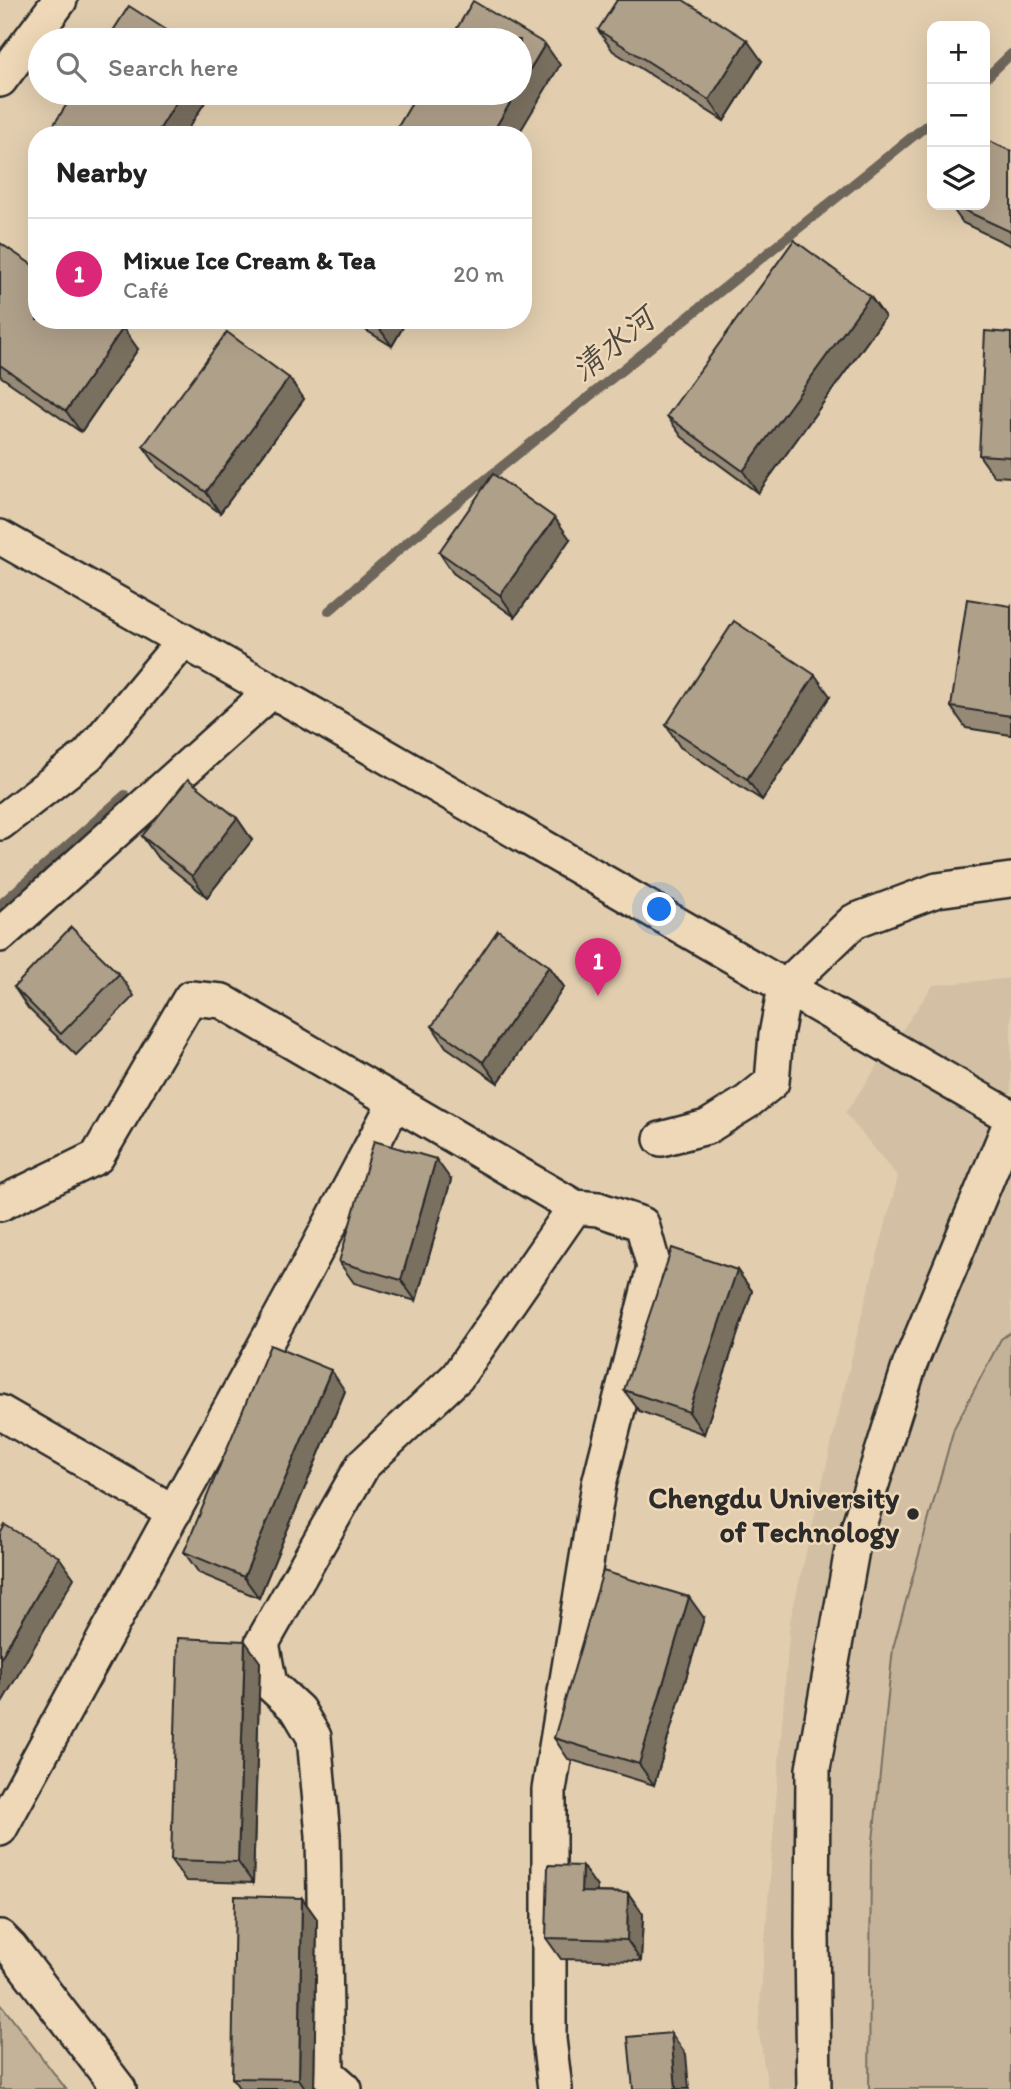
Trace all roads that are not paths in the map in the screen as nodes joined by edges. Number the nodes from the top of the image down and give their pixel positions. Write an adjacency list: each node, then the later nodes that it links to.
1 (61, 0): 2 (street)
2 (40, 28)
3 (28, 43): 4 (street)
4 (0, 80)
5 (0, 537): 6 (street)
6 (183, 641): 7 (street); 8 (street)
7 (272, 691): 10 (street); 11 (street)
8 (0, 823)
9 (1011, 880): 11 (street)
10 (0, 935)
11 (785, 987): 13 (street); 14 (street)
12 (395, 1102): 15 (street); 16 (street); 18 (street)
13 (1011, 1119): 24 (street)
14 (662, 1139)
15 (0, 1204)
16 (575, 1207): 22 (street); 23 (street)
17 (0, 1412): 18 (street)
18 (174, 1512): 19 (street)
19 (0, 1829)
20 (0, 1937): 21 (street)
21 (119, 2089)
22 (345, 2089)
23 (555, 2089)
24 (814, 2089)

